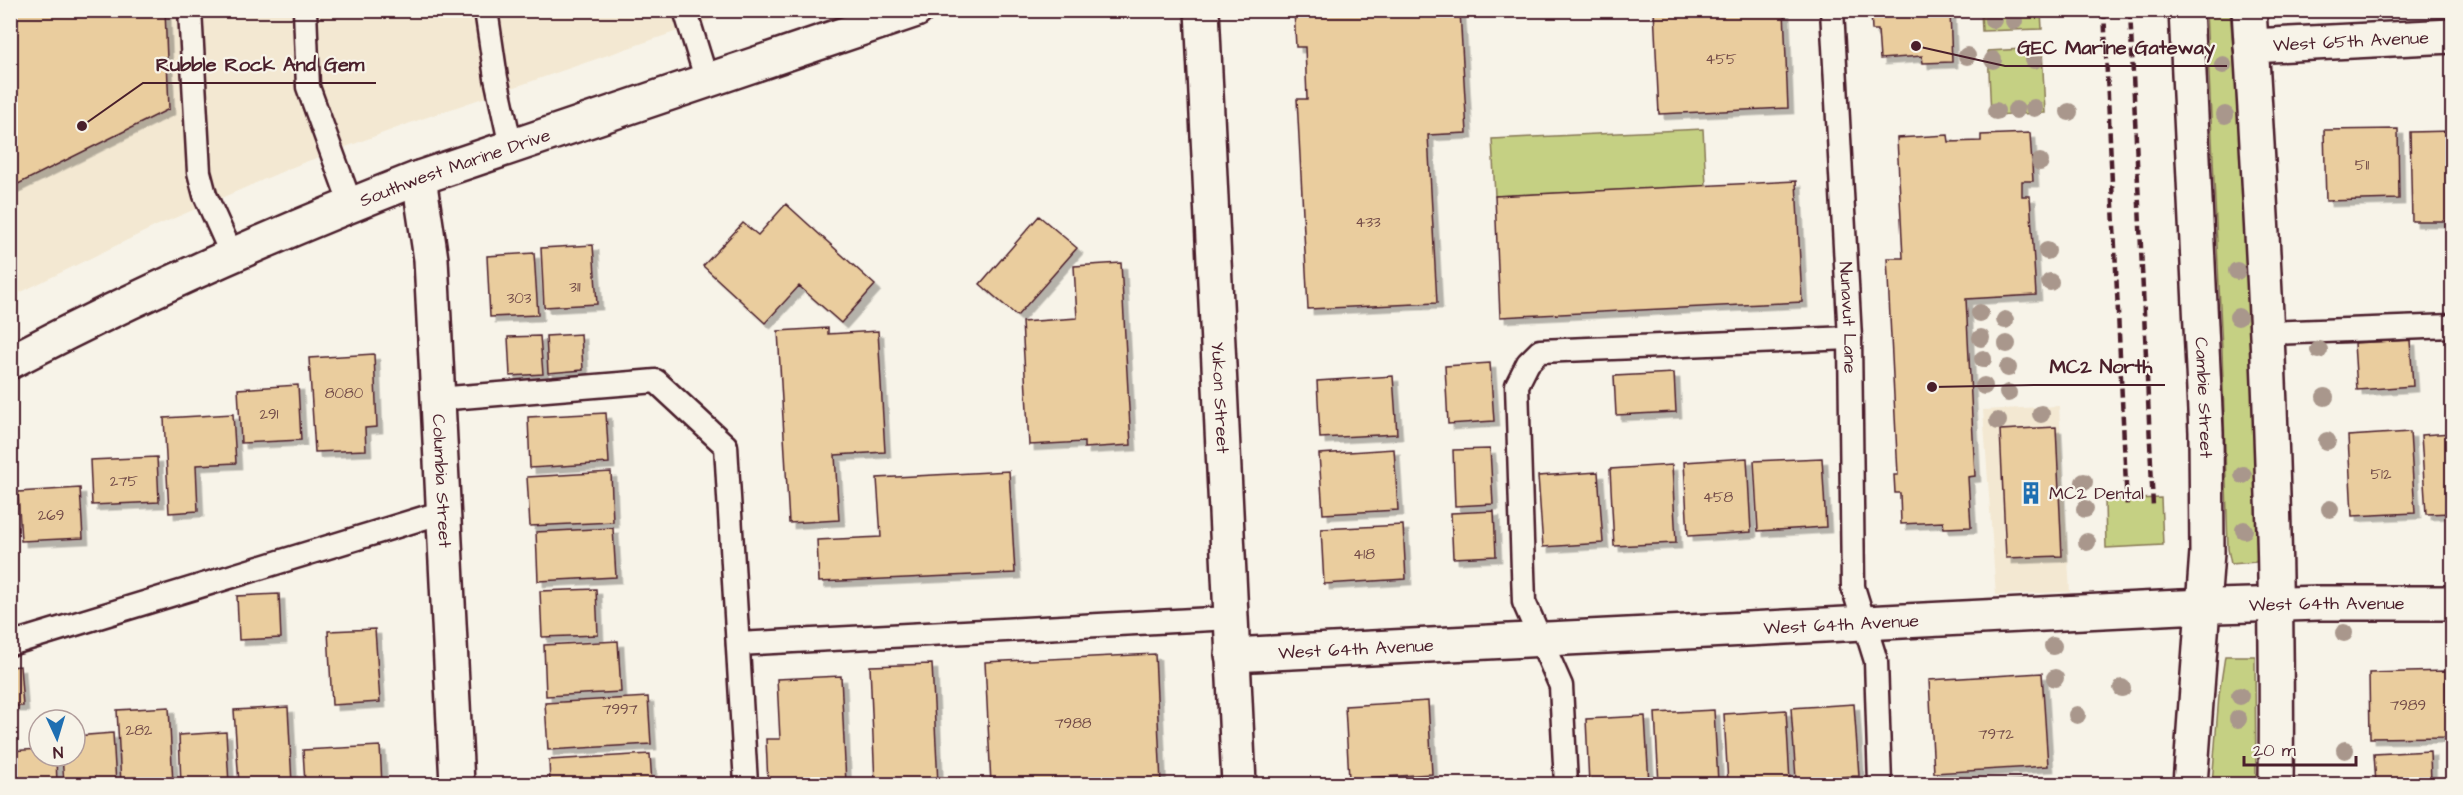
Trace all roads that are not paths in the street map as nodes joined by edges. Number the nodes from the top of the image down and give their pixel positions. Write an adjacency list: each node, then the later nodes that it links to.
1 (190, 10): 16 (lane)
2 (305, 10): 15 (lane)
3 (486, 10): 13 (lane)
4 (685, 10): 12 (lane)
5 (916, 10): 12 (street, Southwest Marine Drive)
6 (1202, 10): 26 (street, Yukon Street)
7 (1832, 10): 19 (lane, Nunavut Lane)
8 (2186, 10): 25 (street, Cambie Street)
9 (2249, 10): 11 (street)
10 (2452, 36): 11 (street, West 65th Avenue)
11 (2251, 46): 18 (street)
12 (707, 81): 13 (street, Southwest Marine Drive)
13 (511, 147): 14 (street, Southwest Marine Drive)
14 (419, 178): 15 (street, Southwest Marine Drive); 21 (street, Columbia Street)
15 (351, 205): 16 (street, Southwest Marine Drive)
16 (232, 255): 20 (street, Southwest Marine Drive)
17 (2452, 326): 18 (lane)
18 (2268, 333): 24 (street)
19 (1850, 338): 27 (lane, Nunavut Lane); 28 (lane)
20 (10, 362)
21 (437, 399): 22 (street, Columbia Street); 30 (lane)
22 (443, 512): 29 (lane); 32 (street, Columbia Street)
23 (2452, 603): 24 (street, West 64th Avenue)
24 (2277, 604): 25 (street, West 64th Avenue); 38 (street)
25 (2203, 606): 27 (street, West 64th Avenue); 37 (street, Cambie Street)
26 (1231, 618): 30 (lane); 31 (street, Yukon Street)
27 (1864, 623): 28 (street, West 64th Avenue); 36 (lane, Nunavut Lane)
28 (1539, 639): 31 (street, West 64th Avenue); 35 (lane)
29 (10, 644)
30 (738, 644): 33 (lane)
31 (1232, 655): 34 (street, Yukon Street)
32 (457, 784)
33 (746, 784)
34 (1239, 784)
35 (1566, 784)
36 (1880, 784)
37 (2190, 784)
38 (2276, 784)

